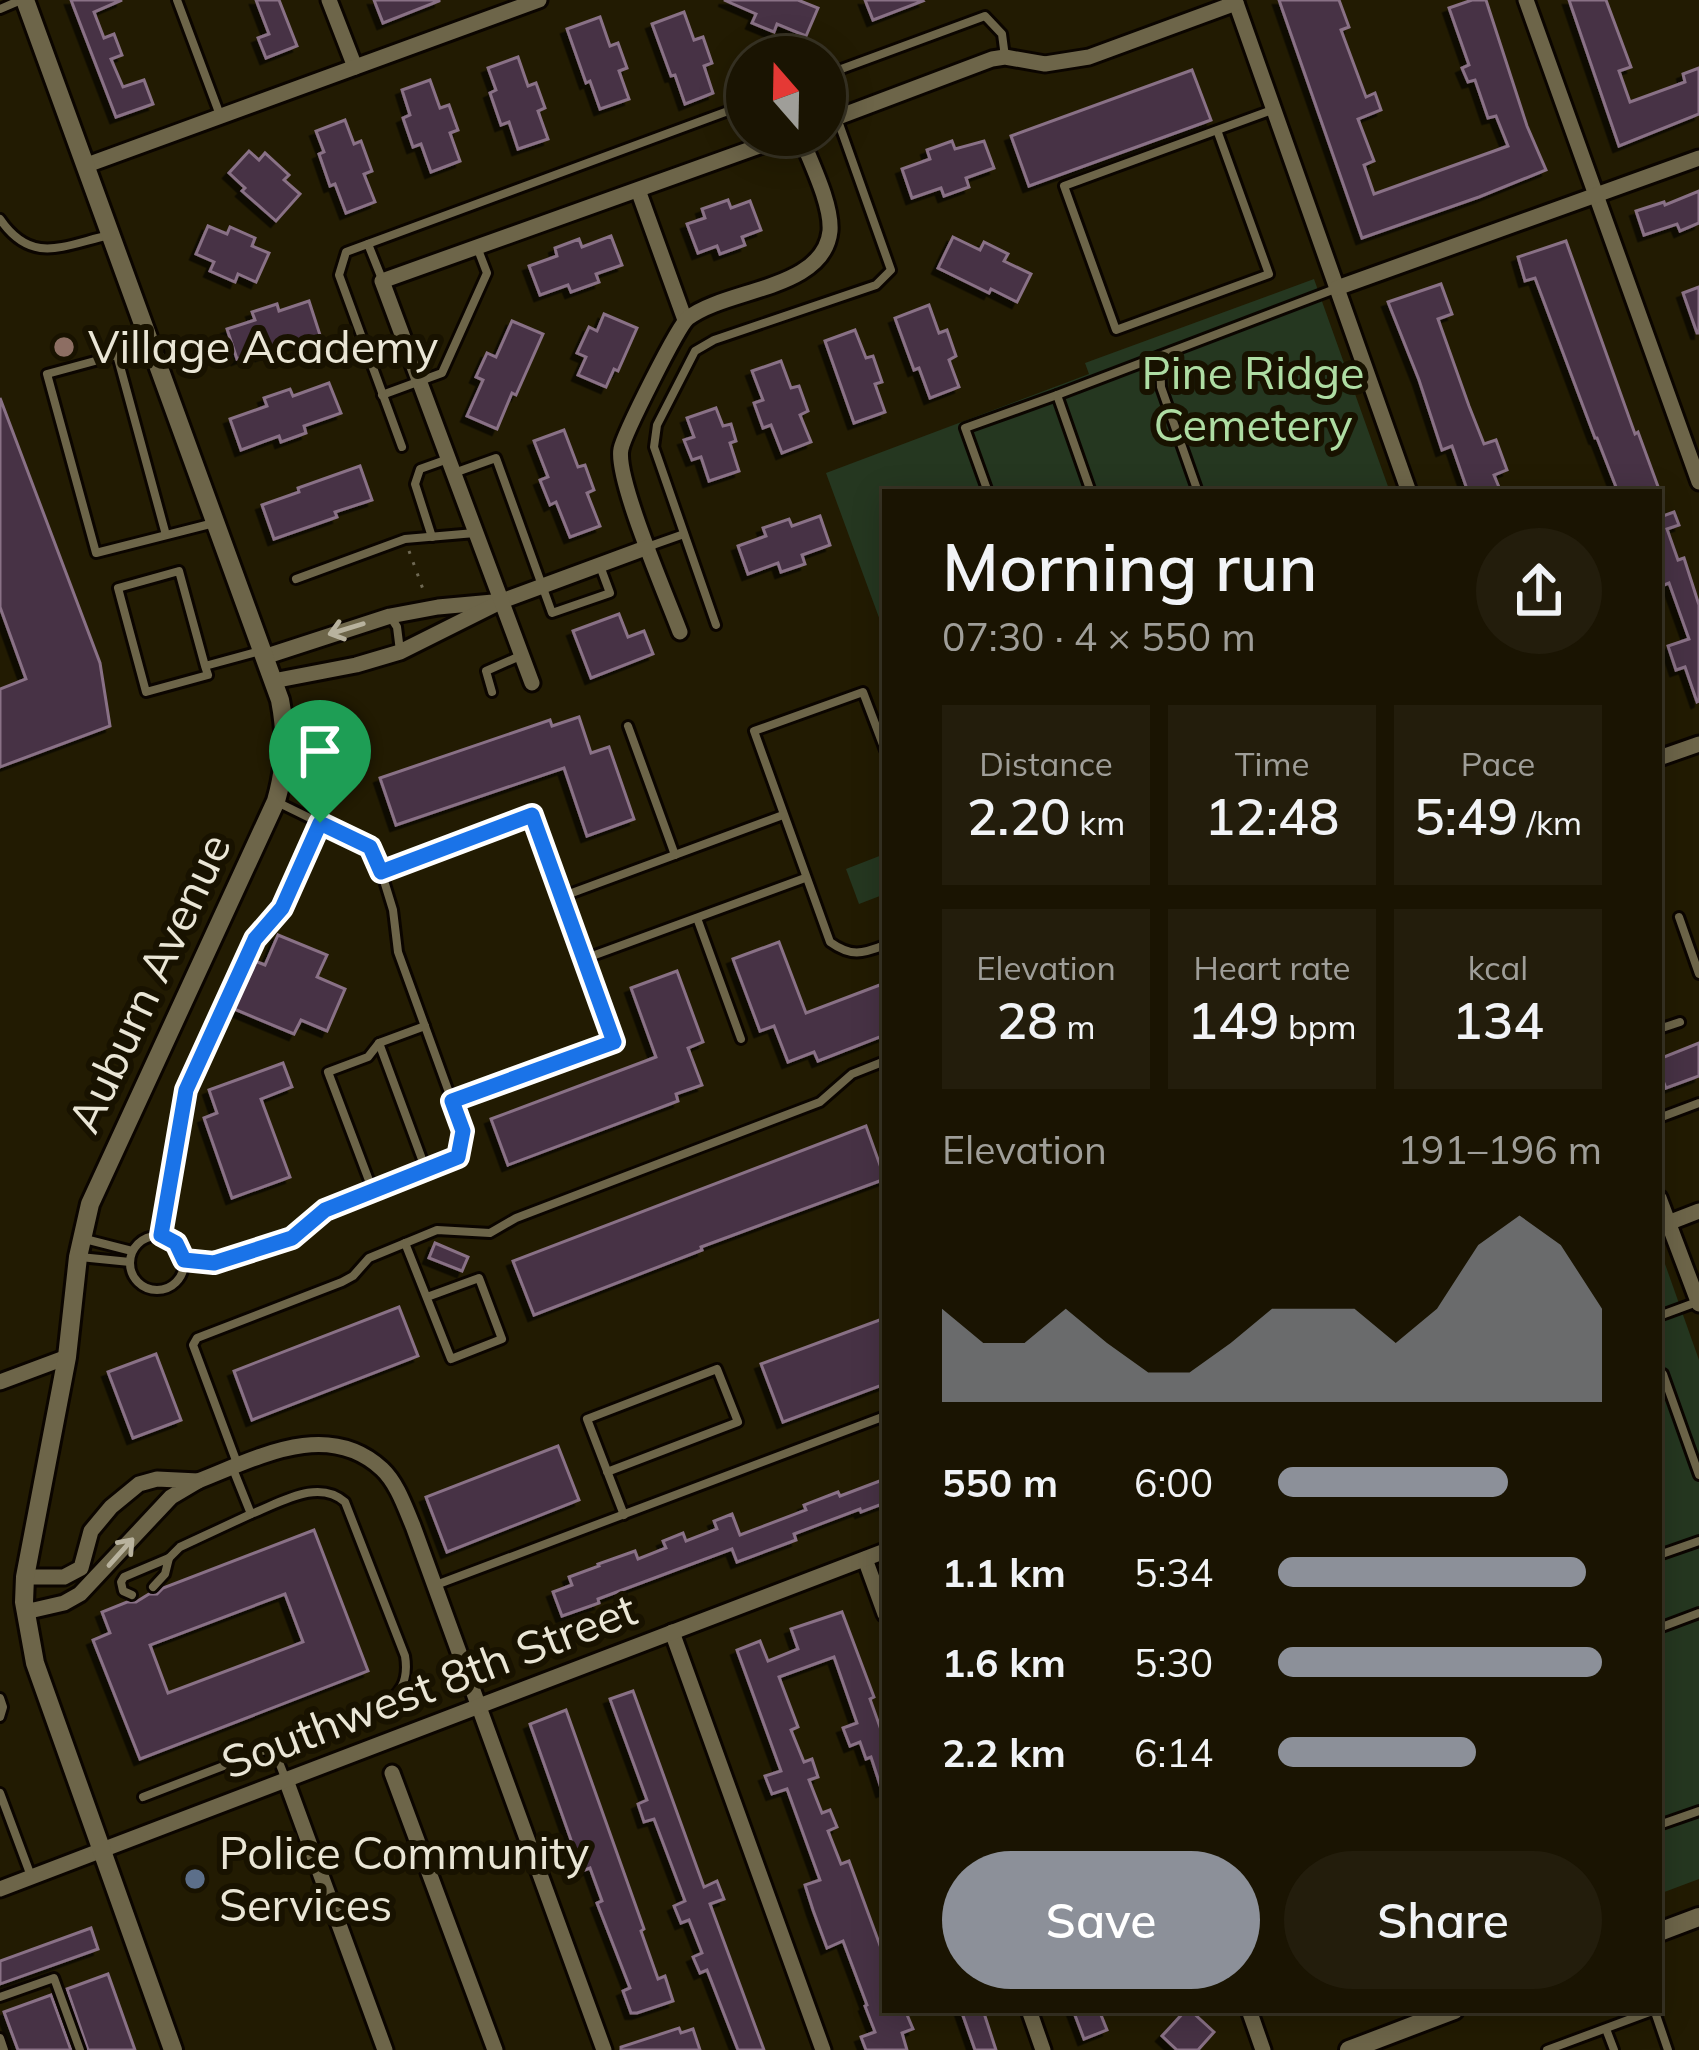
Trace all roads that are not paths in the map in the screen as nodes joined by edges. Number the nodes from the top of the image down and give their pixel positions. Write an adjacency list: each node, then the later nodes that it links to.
1 (23, 0): 7 (lane); 20 (street, Auburn Avenue)
2 (177, 0): 14 (lane)
3 (329, 0): 9 (street)
4 (539, 0): 9 (street)
5 (1526, 0): 22 (street)
6 (1236, 1): 8 (street); 11 (street)
7 (0, 9)
8 (1005, 57): 10 (lane); 13 (street)
9 (355, 67): 14 (street)
10 (846, 67)
11 (1274, 109): 15 (lane); 28 (street)
12 (726, 112): 25 (lane)
13 (846, 115)
14 (220, 116): 20 (street)
15 (1217, 130): 15 (lane)
16 (732, 156): 21 (street)
17 (808, 156): 29 (street)
18 (845, 156): 43 (lane)
19 (1699, 158): 22 (street)
20 (87, 165): 24 (street, Auburn Avenue)
21 (638, 190): 26 (street); 29 (street)
22 (1598, 196): 28 (street); 36 (street)
23 (0, 218): 24 (lane)
24 (112, 234): 41 (street, Auburn Avenue)
25 (368, 244): 27 (lane); 32 (lane)
26 (477, 247): 27 (street); 31 (lane)
27 (382, 281): 31 (street)
28 (1337, 288): 30 (lane); 40 (street)
29 (685, 320): 46 (street)
30 (1160, 356): 33 (lane); 39 (lane)
31 (420, 381): 32 (lane); 35 (street)
32 (382, 395): 34 (lane)
33 (1057, 395): 37 (lane); 38 (lane)
34 (402, 447)
35 (452, 465): 42 (street); 45 (lane); 49 (lane)
36 (1699, 482)
37 (987, 489)
38 (1090, 489)
39 (1197, 489)
40 (1408, 489)
41 (214, 523): 44 (lane); 55 (street, Auburn Avenue)
42 (476, 533): 45 (lane); 50 (street)
43 (684, 534): 46 (lane); 52 (lane)
44 (166, 535): 44 (lane)
45 (432, 537): 48 (lane)
46 (649, 547): 47 (street); 53 (street)
47 (600, 565): 49 (street); 49 (lane)
48 (296, 579)
49 (543, 586): 50 (street)
50 (502, 602): 51 (street); 54 (street); 56 (street)
51 (390, 616): 54 (lane); 55 (street, one-way to 55)
52 (716, 626)
53 (680, 632)
54 (400, 652): 58 (street)
55 (263, 654): 57 (lane); 58 (street, Auburn Avenue)
56 (522, 656): 59 (street); 60 (lane)
57 (205, 666): 57 (lane)
58 (273, 681): 65 (street, Auburn Avenue)
59 (532, 683)
60 (492, 692)
61 (628, 726): 68 (lane)
62 (882, 742): 66 (lane)
63 (1699, 744): 64 (street)
64 (1662, 757)
65 (276, 801): 67 (lane); 93 (street, Auburn Avenue)
66 (783, 815): 68 (lane); 70 (lane)
67 (320, 823): 69 (lane); 91 (lane)
68 (675, 855): 71 (lane)
69 (381, 872): 71 (lane); 78 (lane)
70 (805, 878): 73 (lane); 74 (lane)
71 (561, 897): 75 (lane)
72 (1679, 917): 76 (lane)
73 (697, 918): 75 (lane); 80 (lane)
74 (882, 946)
75 (584, 959): 83 (lane)
76 (1699, 974)
77 (1679, 1022): 79 (lane)
78 (425, 1026): 81 (lane); 83 (lane)
79 (1662, 1028)
80 (741, 1039)
81 (379, 1043): 86 (lane); 87 (lane)
82 (882, 1066): 92 (lane)
83 (452, 1101): 86 (lane)
84 (1699, 1103): 85 (lane)
85 (1662, 1117)
86 (426, 1170): 87 (lane)
87 (374, 1191): 95 (lane)
88 (1662, 1206): 90 (street)
89 (1699, 1211): 90 (street)
90 (1668, 1223): 98 (street)
91 (161, 1235): 94 (lane); 95 (lane)
92 (405, 1243): 97 (lane); 106 (lane)
93 (80, 1247): 94 (lane); 96 (lane); 102 (street, Auburn Avenue)
94 (132, 1251): 96 (lane)
95 (184, 1260): 96 (lane)
96 (130, 1262)
97 (428, 1297): 97 (lane)
98 (1698, 1303): 100 (lane)
99 (1662, 1304): 100 (lane)
100 (1674, 1310): 101 (lane)
101 (1662, 1315)
102 (67, 1357): 104 (street); 117 (street, Auburn Avenue)
103 (1662, 1374): 108 (lane)
104 (0, 1382)
105 (882, 1417): 111 (lane)
106 (235, 1466): 109 (street); 110 (lane); 118 (street)
107 (607, 1472): 107 (lane); 111 (lane)
108 (1699, 1474)
109 (198, 1481): 117 (street); 122 (street, one-way to 109)
110 (250, 1514): 115 (lane); 129 (lane)
111 (623, 1515): 118 (lane)
112 (1699, 1541): 114 (lane)
113 (882, 1552): 116 (street, Southwest 8th Street)
114 (1662, 1555)
115 (169, 1558): 119 (lane); 120 (lane)
116 (865, 1559): 121 (street); 125 (street, Southwest 8th Street)
117 (25, 1577): 122 (street, Auburn Avenue)
118 (435, 1586): 127 (street)
119 (152, 1587)
120 (132, 1595)
121 (882, 1605)
122 (25, 1612): 136 (street, Auburn Avenue)
123 (1699, 1613): 124 (lane)
124 (1662, 1627)
125 (672, 1632): 127 (street, Southwest 8th Street); 156 (street)
126 (0, 1698): 128 (lane)
127 (478, 1705): 131 (street, Southwest 8th Street); 155 (street)
128 (0, 1717)
129 (273, 1748): 131 (lane); 133 (lane)
130 (392, 1773): 154 (street)
131 (286, 1780): 136 (street, Southwest 8th Street); 153 (street)
132 (0, 1793): 137 (lane)
133 (142, 1797)
134 (1699, 1811): 135 (lane)
135 (1662, 1824)
136 (102, 1850): 137 (street, Southwest 8th Street); 152 (street, Auburn Avenue)
137 (32, 1877): 138 (street, Southwest 8th Street)
138 (0, 1889)
139 (1699, 1917): 140 (street)
140 (1662, 1931)
141 (0, 1997): 151 (lane)
142 (1030, 2013): 157 (street)
143 (1250, 2013): 158 (street)
144 (1447, 2013): 149 (street)
145 (1650, 2013): 147 (lane)
146 (1656, 2013): 162 (lane)
147 (1606, 2029): 160 (lane); 161 (lane)
148 (0, 2038): 150 (lane)
149 (1378, 2044): 159 (street)
150 (4, 2050)
151 (80, 2050)
152 (173, 2050)
153 (385, 2050)
154 (495, 2050)
155 (604, 2050)
156 (824, 2050)
157 (1043, 2050)
158 (1263, 2050)
159 (1349, 2050)
160 (1547, 2050)
161 (1613, 2050)
162 (1668, 2050)

